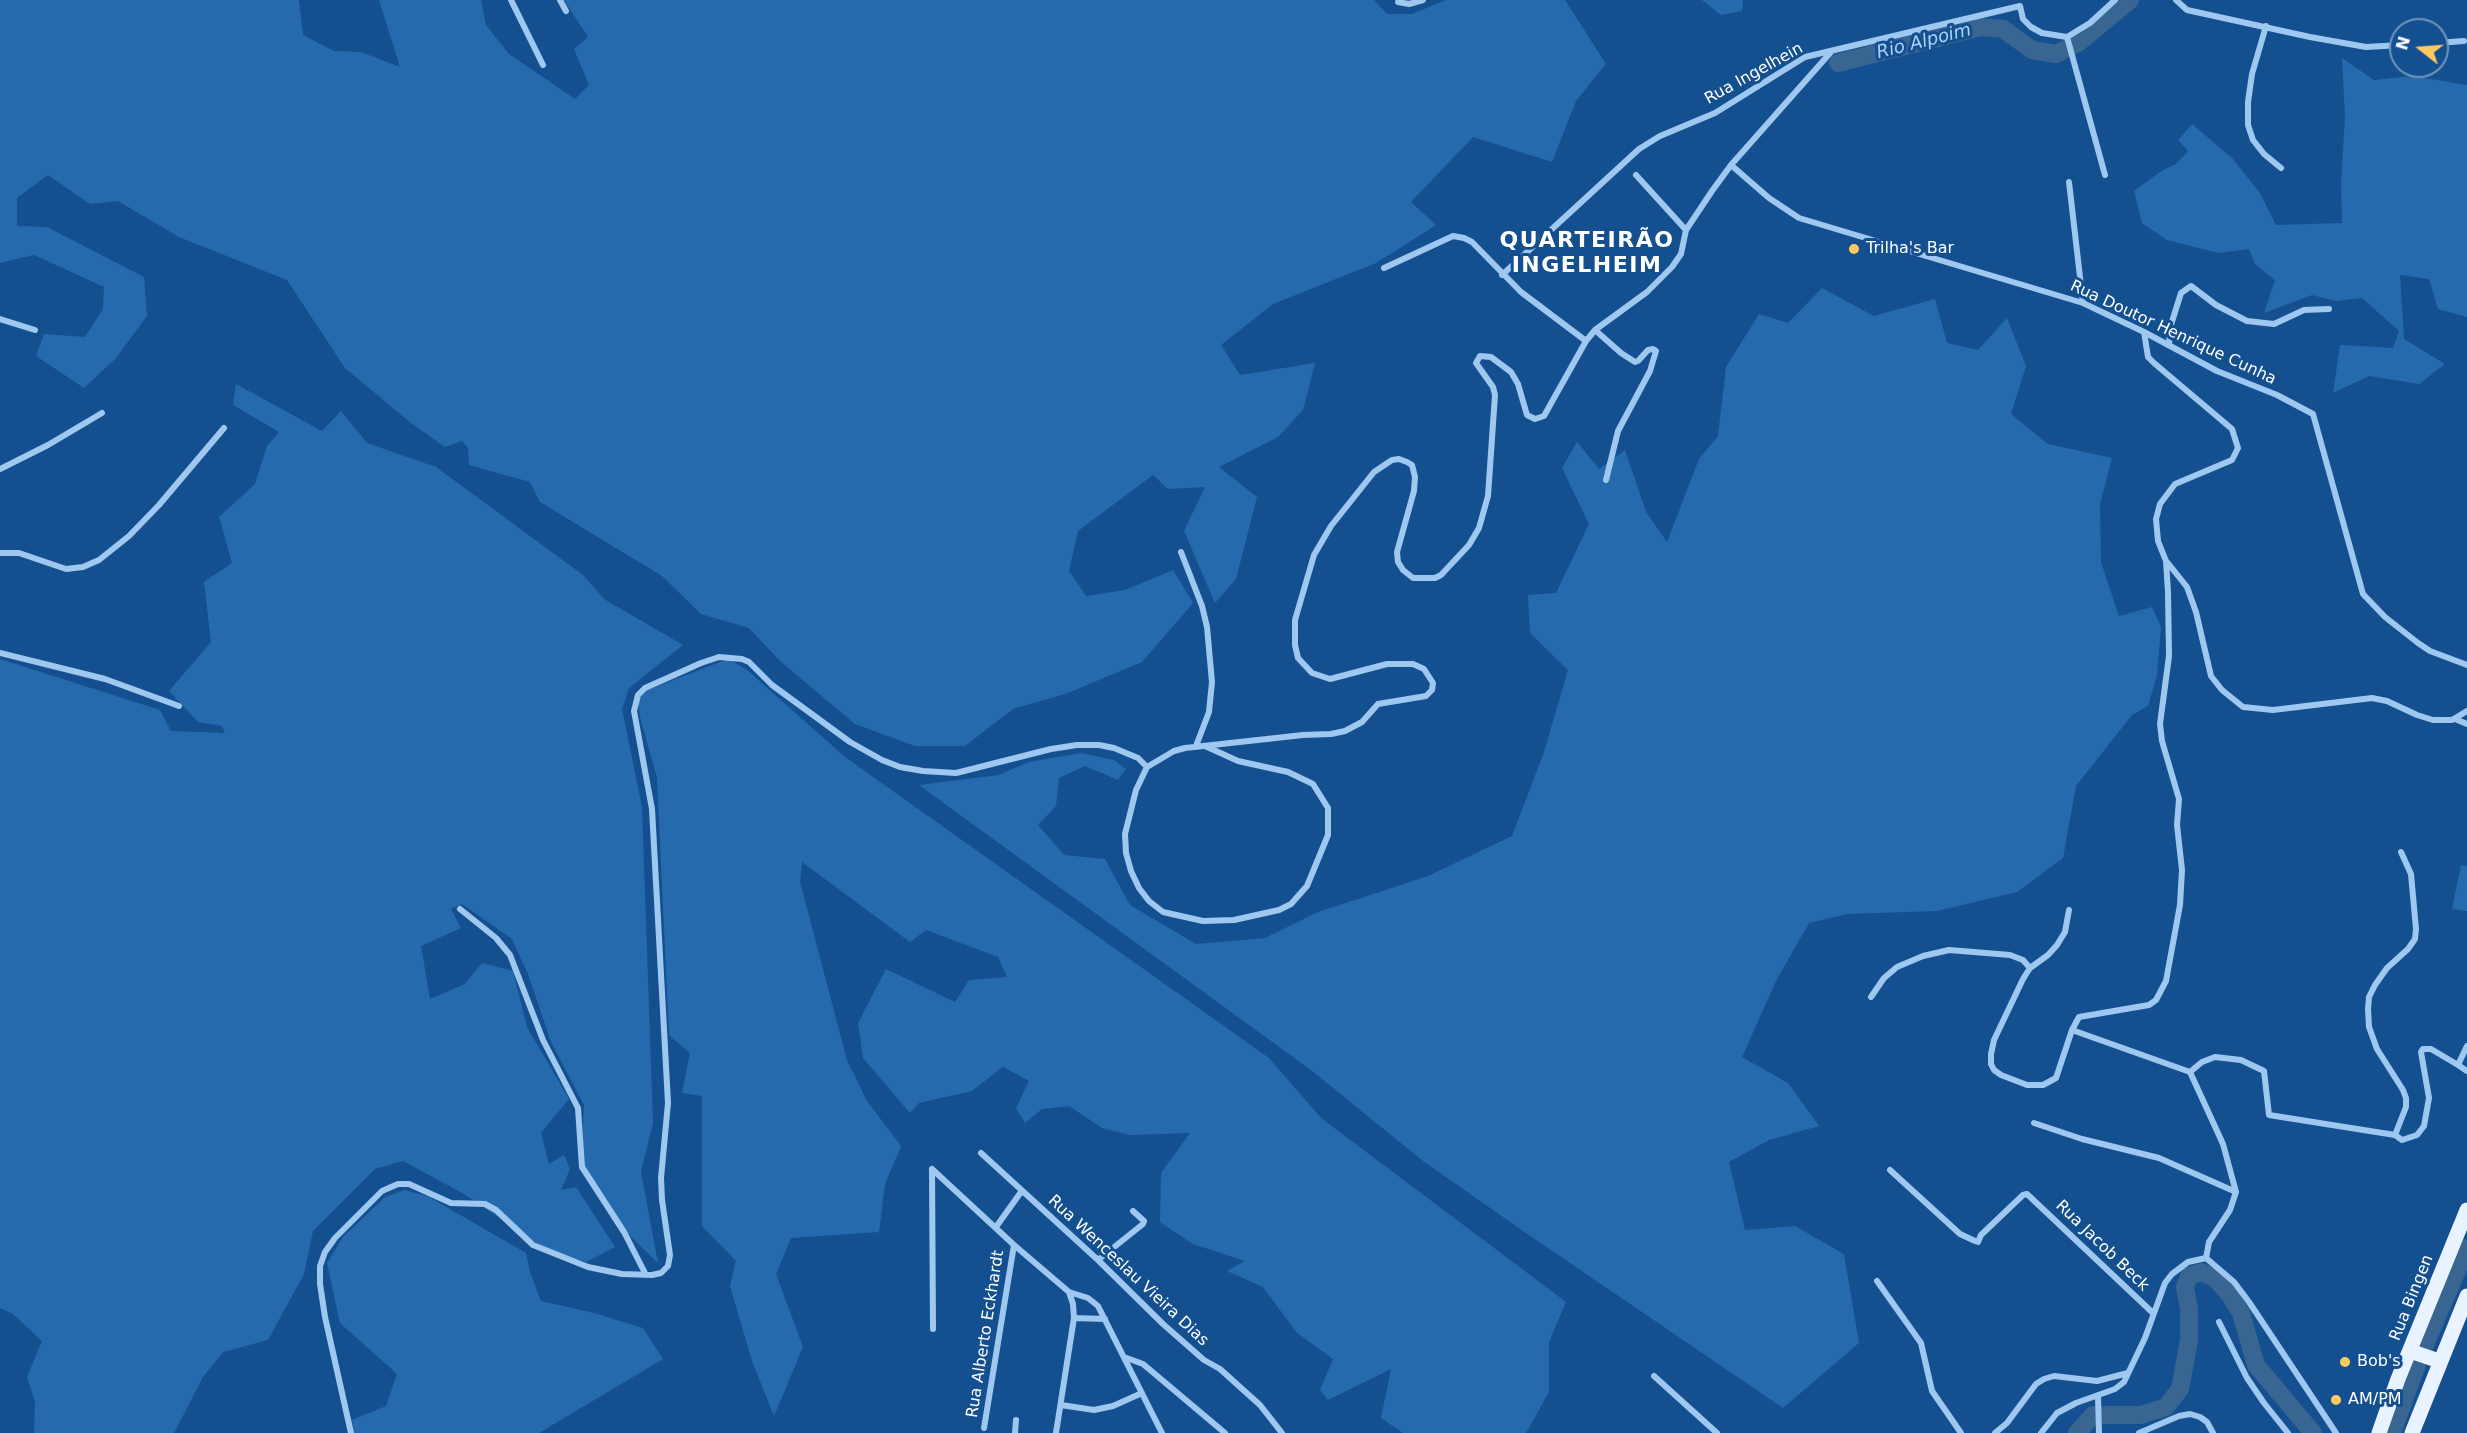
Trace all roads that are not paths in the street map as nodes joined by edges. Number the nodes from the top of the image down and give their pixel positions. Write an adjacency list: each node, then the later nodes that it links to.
1 (511, 0): 15 (street)
2 (560, 0): 8 (street)
3 (1423, 0): 6 (street)
4 (2115, 0): 10 (street)
5 (2176, 0): 9 (street)
6 (1398, 2)
7 (2020, 3): 10 (street, Rua Ingelhein); 14 (street, Rua Ingelhein)
8 (566, 11)
9 (2266, 26): 13 (street); 17 (street)
10 (2067, 37): 19 (street)
11 (2464, 41): 12 (street)
12 (2449, 42)
13 (2389, 46)
14 (1831, 52): 16 (street); 23 (street, Rua Ingelhein)
15 (543, 65)
16 (1731, 165): 21 (street); 24 (street, Rua Doutor Henrique Cunha)
17 (2281, 168)
18 (1636, 175): 21 (street)
19 (2105, 175)
20 (2069, 182): 24 (street)
21 (1686, 230): 28 (street)
22 (1384, 268): 23 (street)
23 (1503, 275): 30 (street)
24 (2083, 303): 29 (street, Rua Doutor Henrique Cunha)
25 (2329, 309): 31 (street)
26 (0, 318): 27 (street)
27 (34, 330)
28 (1595, 330): 30 (street); 35 (street)
29 (2144, 332): 31 (street, Rua Doutor Henrique Cunha); 38 (street)
30 (1586, 341): 46 (street)
31 (2169, 345): 40 (street, Rua Doutor Henrique Cunha)
32 (102, 413): 34 (street)
33 (224, 428): 37 (street)
34 (0, 469)
35 (1606, 480)
36 (1181, 552): 45 (street)
37 (0, 553)
38 (2166, 561): 43 (street); 53 (street)
39 (0, 653): 41 (street)
40 (2467, 664)
41 (179, 706)
42 (2467, 711): 43 (street)
43 (2456, 719): 44 (street)
44 (2467, 724)
45 (1196, 746): 46 (street); 47 (street)
46 (1205, 746): 47 (street)
47 (1147, 767): 70 (street)
48 (2401, 852): 59 (street)
49 (459, 909): 70 (street)
50 (2069, 910): 51 (street)
51 (2030, 968): 52 (street); 53 (street)
52 (1872, 997)
53 (2072, 1030): 57 (street)
54 (2467, 1046): 55 (street)
55 (2458, 1065): 56 (street); 59 (street)
56 (2467, 1071)
57 (2190, 1072): 59 (street); 63 (street)
58 (2034, 1123): 63 (street)
59 (2395, 1135)
60 (981, 1153): 62 (street, Rua Wenceslau Vieira Dias)
61 (1890, 1170): 74 (street, Rua Jacob Beck)
62 (1022, 1192): 66 (street); 69 (street, Rua Wenceslau Vieira Dias)
63 (2236, 1192): 68 (street)
64 (2467, 1210): 79 (main road, Rua Bingen)
65 (1133, 1211): 69 (street)
66 (996, 1227): 67 (street); 78 (street)
67 (1014, 1245): 72 (street); 88 (street, Rua Alberto Eckhardt)
68 (2206, 1258): 74 (street); 103 (street)
69 (1098, 1260): 95 (street, Rua Wenceslau Vieira Dias)
70 (646, 1275): 90 (street)
71 (1877, 1281): 97 (street)
72 (1069, 1292): 75 (street); 76 (street)
73 (2467, 1296): 81 (main road)
74 (2153, 1313): 82 (street)
75 (1074, 1318): 76 (street); 86 (street)
76 (1105, 1319): 80 (street)
77 (2218, 1322): 102 (street)
78 (933, 1329)
79 (2410, 1351): 81 (main road); 104 (main road, Rua Bingen)
80 (1124, 1358): 84 (street); 94 (street)
81 (2439, 1361): 105 (main road)
82 (2127, 1373): 85 (street); 98 (street)
83 (1654, 1376): 96 (street)
84 (1142, 1393): 86 (street); 93 (street)
85 (2098, 1396): 89 (street); 99 (street)
86 (1061, 1405): 92 (street)
87 (1016, 1420): 91 (street)
88 (984, 1428)
89 (2099, 1431)
90 (351, 1433)
91 (1015, 1433)
92 (1056, 1433)
93 (1162, 1433)
94 (1225, 1433)
95 (1282, 1433)
96 (1717, 1433)
97 (1961, 1433)
98 (1995, 1433)
99 (2041, 1433)
100 (2139, 1433): 101 (street)
101 (2213, 1433)
102 (2288, 1433)
103 (2336, 1433)
104 (2379, 1433)
105 (2412, 1433)

